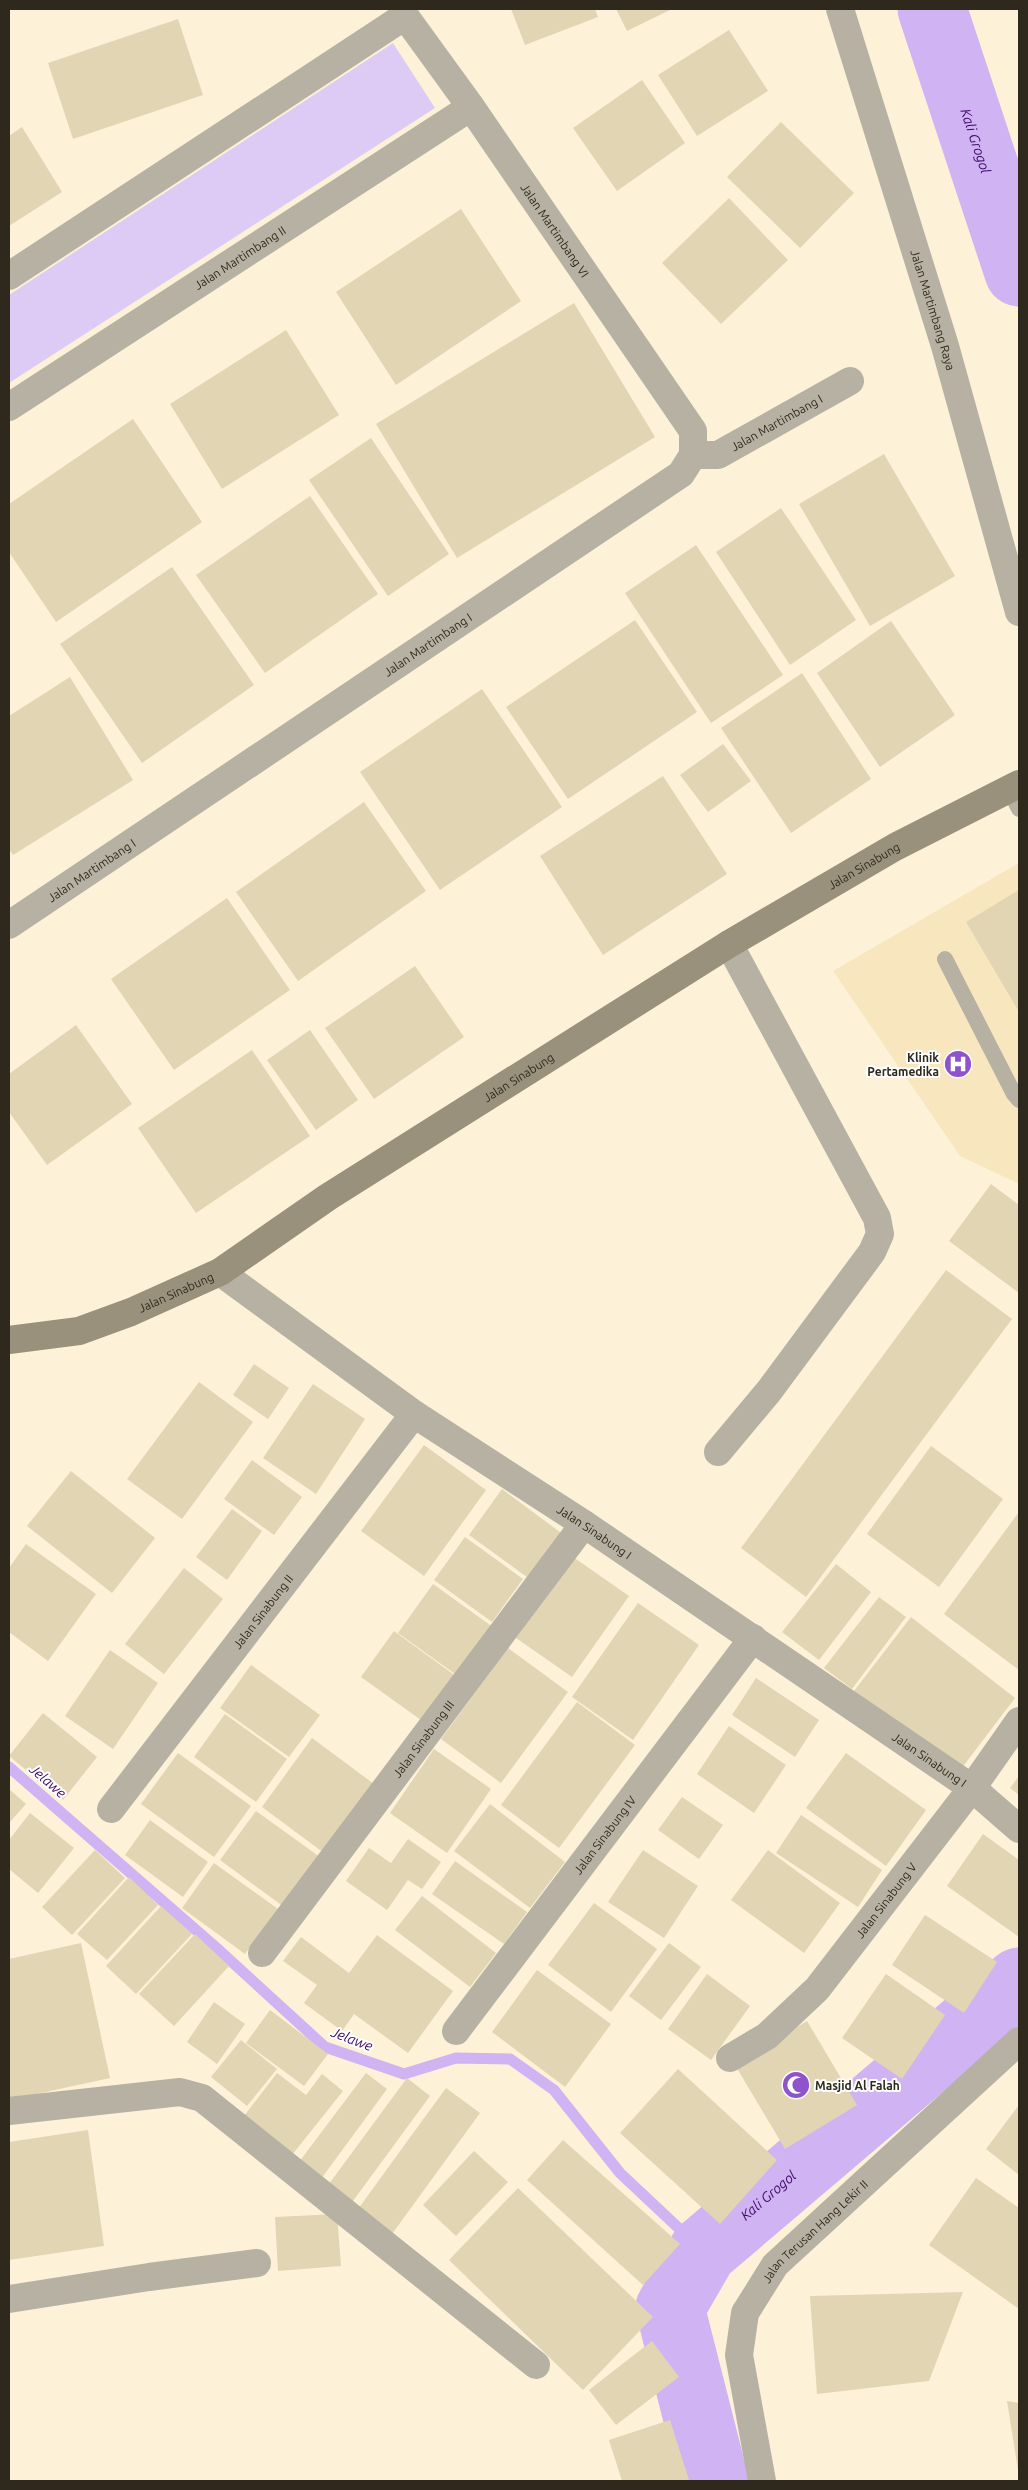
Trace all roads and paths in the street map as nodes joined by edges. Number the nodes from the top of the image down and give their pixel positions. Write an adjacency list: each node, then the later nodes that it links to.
1 (843, 11): 8 (street, Jalan Martimbang Raya)
2 (404, 12): 3 (street, Jalan Martimbang VI); 4 (street)
3 (470, 107): 6 (street, Jalan Martimbang II); 7 (street, Jalan Martimbang VI)
4 (9, 276)
5 (850, 381): 7 (street, Jalan Martimbang I)
6 (9, 407)
7 (693, 455): 10 (street, Jalan Martimbang I)
8 (1019, 612)
9 (1016, 794): 11 (street, Jalan Sinabung)
10 (9, 925)
11 (729, 944): 14 (street, Jalan Sinabung); 17 (street)
12 (945, 959): 13 (lane)
13 (1019, 1100)
14 (220, 1272): 15 (street, Jalan Sinabung); 16 (street, Jalan Sinabung I)
15 (9, 1340)
16 (414, 1414): 18 (street, Jalan Sinabung I); 22 (street, Jalan Sinabung II)
17 (718, 1452)
18 (584, 1524): 19 (street, Jalan Sinabung I); 24 (street, Jalan Sinabung III)
19 (753, 1638): 21 (street, Jalan Sinabung I); 25 (street, Jalan Sinabung IV)
20 (1019, 1720): 21 (street, Jalan Sinabung V)
21 (972, 1788): 23 (street, Jalan Sinabung I); 27 (street, Jalan Sinabung V)
22 (111, 1809)
23 (1019, 1829)
24 (262, 1954)
25 (456, 2030)
26 (1019, 2041): 32 (street, Jalan Terusan Hang Lekir II)
27 (730, 2058)
28 (9, 2111): 31 (street)
29 (257, 2263): 30 (street)
30 (9, 2299)
31 (536, 2365)
32 (762, 2481)

